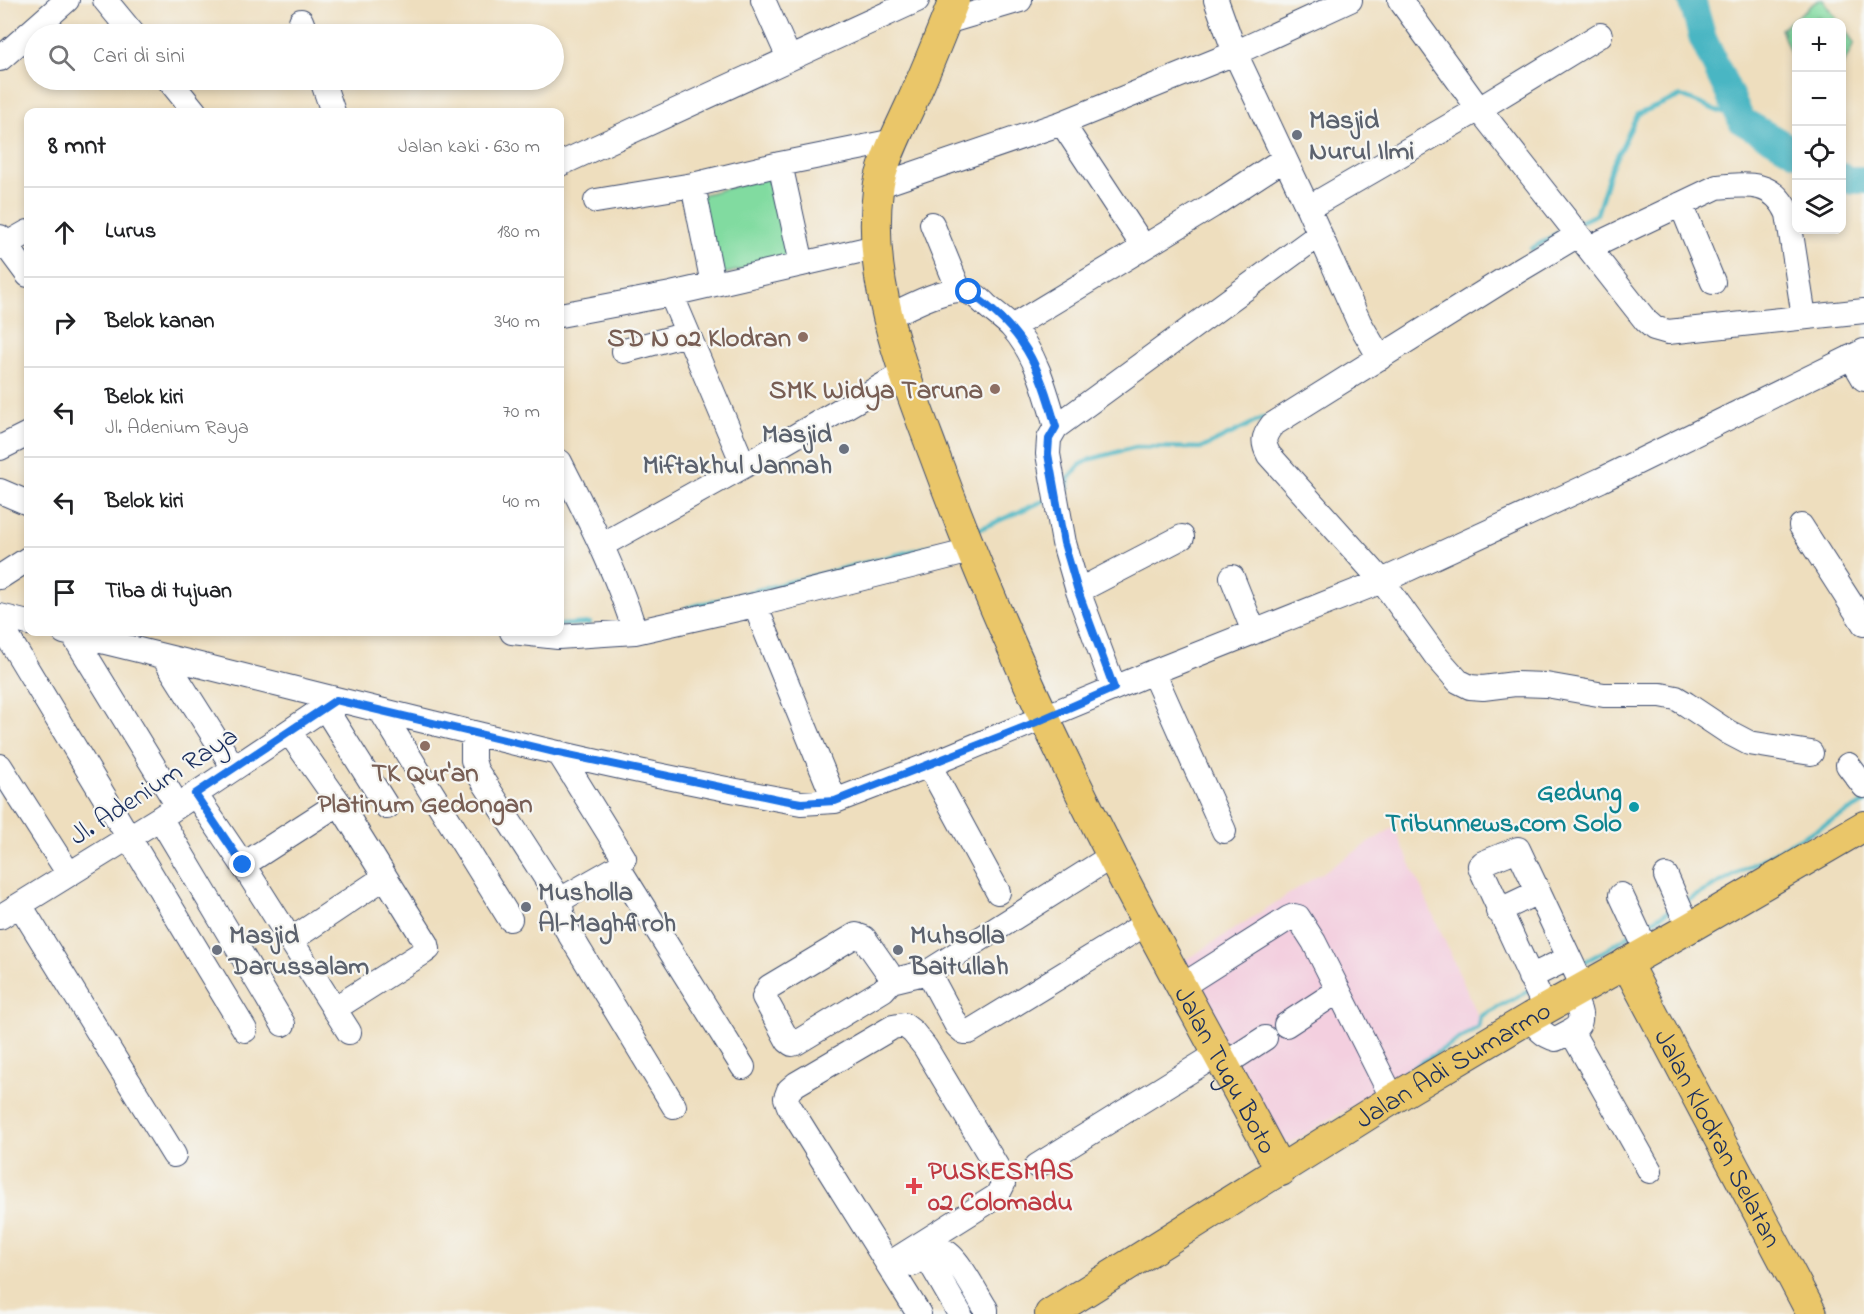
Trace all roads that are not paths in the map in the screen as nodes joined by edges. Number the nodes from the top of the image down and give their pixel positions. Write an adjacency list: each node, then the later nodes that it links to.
1 (67, 0): 10 (street)
2 (105, 0): 11 (street)
3 (763, 0): 15 (street)
4 (917, 0): 15 (street)
5 (1020, 0): 9 (street)
6 (1216, 0): 14 (street)
7 (1350, 0): 14 (street)
8 (1400, 0): 21 (street)
9 (950, 11): 23 (main road, Jalan Tugu Boto)
10 (40, 24)
11 (125, 24)
12 (1600, 35): 21 (street)
13 (24, 38): 16 (street)
14 (1235, 52): 22 (street); 24 (street)
15 (789, 57): 25 (street)
16 (0, 59)
17 (177, 90): 19 (street)
18 (325, 90): 20 (street)
19 (192, 108)
20 (332, 108)
21 (1479, 109): 31 (street); 35 (street)
22 (1062, 123): 28 (street); 37 (street)
23 (894, 141): 26 (street); 28 (main road, Jalan Tugu Boto)
24 (1284, 159): 31 (street); 37 (street)
25 (564, 162)
26 (780, 164): 27 (street); 39 (street)
27 (693, 185): 29 (street); 42 (street)
28 (878, 186): 38 (main road, Jalan Tugu Boto)
29 (596, 201)
30 (1681, 204): 35 (street); 41 (street); 48 (street)
31 (1308, 208): 34 (street)
32 (932, 224): 43 (street)
33 (24, 234): 36 (street)
34 (1320, 234): 52 (street); 56 (street)
35 (1577, 234): 48 (street); 52 (street)
36 (2, 243): 40 (street)
37 (1143, 246): 49 (street)
38 (876, 247): 39 (street); 47 (main road, Jalan Tugu Boto)
39 (802, 264): 42 (street)
40 (24, 270)
41 (1713, 282)
42 (713, 284): 44 (street)
43 (959, 290): 47 (street); 49 (street)
44 (671, 294): 46 (street); 50 (street)
45 (1864, 310): 48 (street)
46 (564, 314)
47 (889, 316): 54 (main road, Jalan Tugu Boto)
48 (1804, 317)
49 (1012, 327): 56 (street)
50 (687, 334): 51 (street); 59 (street)
51 (624, 351)
52 (1376, 352): 70 (street)
53 (1858, 354): 55 (street); 70 (street)
54 (904, 373): 59 (street); 66 (main road, Jalan Tugu Boto)
55 (1864, 379)
56 (1056, 427): 71 (street)
57 (24, 436): 58 (street)
58 (0, 448)
59 (744, 466): 65 (street)
60 (564, 470): 65 (street)
61 (0, 491): 62 (street)
62 (24, 501)
63 (1801, 526): 77 (street)
64 (1182, 537): 71 (street)
65 (602, 545): 74 (street)
66 (964, 546): 72 (street); 87 (main road, Jalan Tugu Boto)
67 (24, 562): 68 (street)
68 (0, 577)
69 (1232, 578): 78 (street)
70 (1382, 581): 78 (street); 91 (street)
71 (1078, 591): 84 (street)
72 (755, 606): 74 (street); 97 (street)
73 (0, 616): 75 (street)
74 (631, 621): 81 (street)
75 (24, 622)
76 (0, 624): 103 (street)
77 (1864, 624)
78 (1254, 632): 83 (street)
79 (71, 636): 99 (street)
80 (84, 636): 82 (street)
81 (564, 636)
82 (163, 656): 85 (street); 95 (street)
83 (1153, 672): 84 (street); 102 (street)
84 (1114, 688): 87 (street)
85 (330, 704): 86 (street); 88 (street, Jl. Adenium Raya); 100 (street)
86 (381, 711): 89 (street); 115 (street)
87 (1036, 722): 92 (street); 104 (main road, Jalan Tugu Boto)
88 (289, 732): 95 (street, Jl. Adenium Raya); 98 (street)
89 (473, 734): 90 (street); 112 (street)
90 (559, 753): 97 (street); 107 (street)
91 (1811, 753)
92 (929, 765): 97 (street); 109 (street)
93 (1848, 765): 96 (street)
94 (0, 766): 106 (street)
95 (234, 768): 99 (street, Jl. Adenium Raya)
96 (1864, 786)
97 (835, 801)
98 (339, 803): 105 (street); 108 (street)
99 (178, 806): 103 (street, Jl. Adenium Raya); 105 (street); 126 (street)
100 (387, 807)
101 (1864, 826): 118 (main road, Jalan Adi Sumarmo)
102 (1224, 831)
103 (129, 837): 106 (street, Jl. Adenium Raya); 128 (street)
104 (1106, 860): 116 (main road, Jalan Tugu Boto); 120 (street)
105 (243, 865): 117 (street)
106 (69, 874): 113 (street, Jl. Adenium Raya)
107 (622, 874): 112 (street); 133 (street)
108 (385, 877): 117 (street); 125 (street)
109 (998, 892)
110 (1538, 892): 114 (street); 114 (street); 121 (street)
111 (1621, 895): 118 (street)
112 (561, 910): 135 (street)
113 (10, 911): 136 (street)
114 (1498, 911): 124 (street)
115 (510, 919)
116 (1141, 927): 119 (main road, Jalan Tugu Boto); 120 (street)
117 (291, 940): 125 (street)
118 (1637, 942): 121 (main road, Jalan Adi Sumarmo); 146 (main road, Jalan Klodran Selatan)
119 (1172, 968): 123 (street); 132 (main road, Jalan Tugu Boto)
120 (928, 972): 122 (street)
121 (1574, 975): 124 (main road, Jalan Adi Sumarmo); 129 (street)
122 (891, 981): 122 (street)
123 (1338, 991): 127 (street); 134 (street)
124 (1535, 995): 129 (street); 134 (main road, Jalan Adi Sumarmo)
125 (334, 1009): 130 (street)
126 (283, 1024)
127 (1286, 1025)
128 (245, 1030)
129 (1571, 1031): 139 (street)
130 (349, 1032)
131 (1265, 1038): 132 (street)
132 (1222, 1059): 137 (street); 138 (main road, Jalan Tugu Boto)
133 (743, 1067)
134 (1393, 1100): 138 (main road, Jalan Adi Sumarmo)
135 (674, 1106)
136 (174, 1155)
137 (1037, 1166)
138 (1281, 1171): 145 (main road, Jalan Adi Sumarmo)
139 (1650, 1171)
140 (927, 1257): 141 (street); 142 (street); 144 (street)
141 (892, 1269): 141 (street); 143 (street)
142 (955, 1305): 143 (street)
143 (919, 1313)
144 (986, 1314)
145 (1050, 1314)
146 (1812, 1314)

